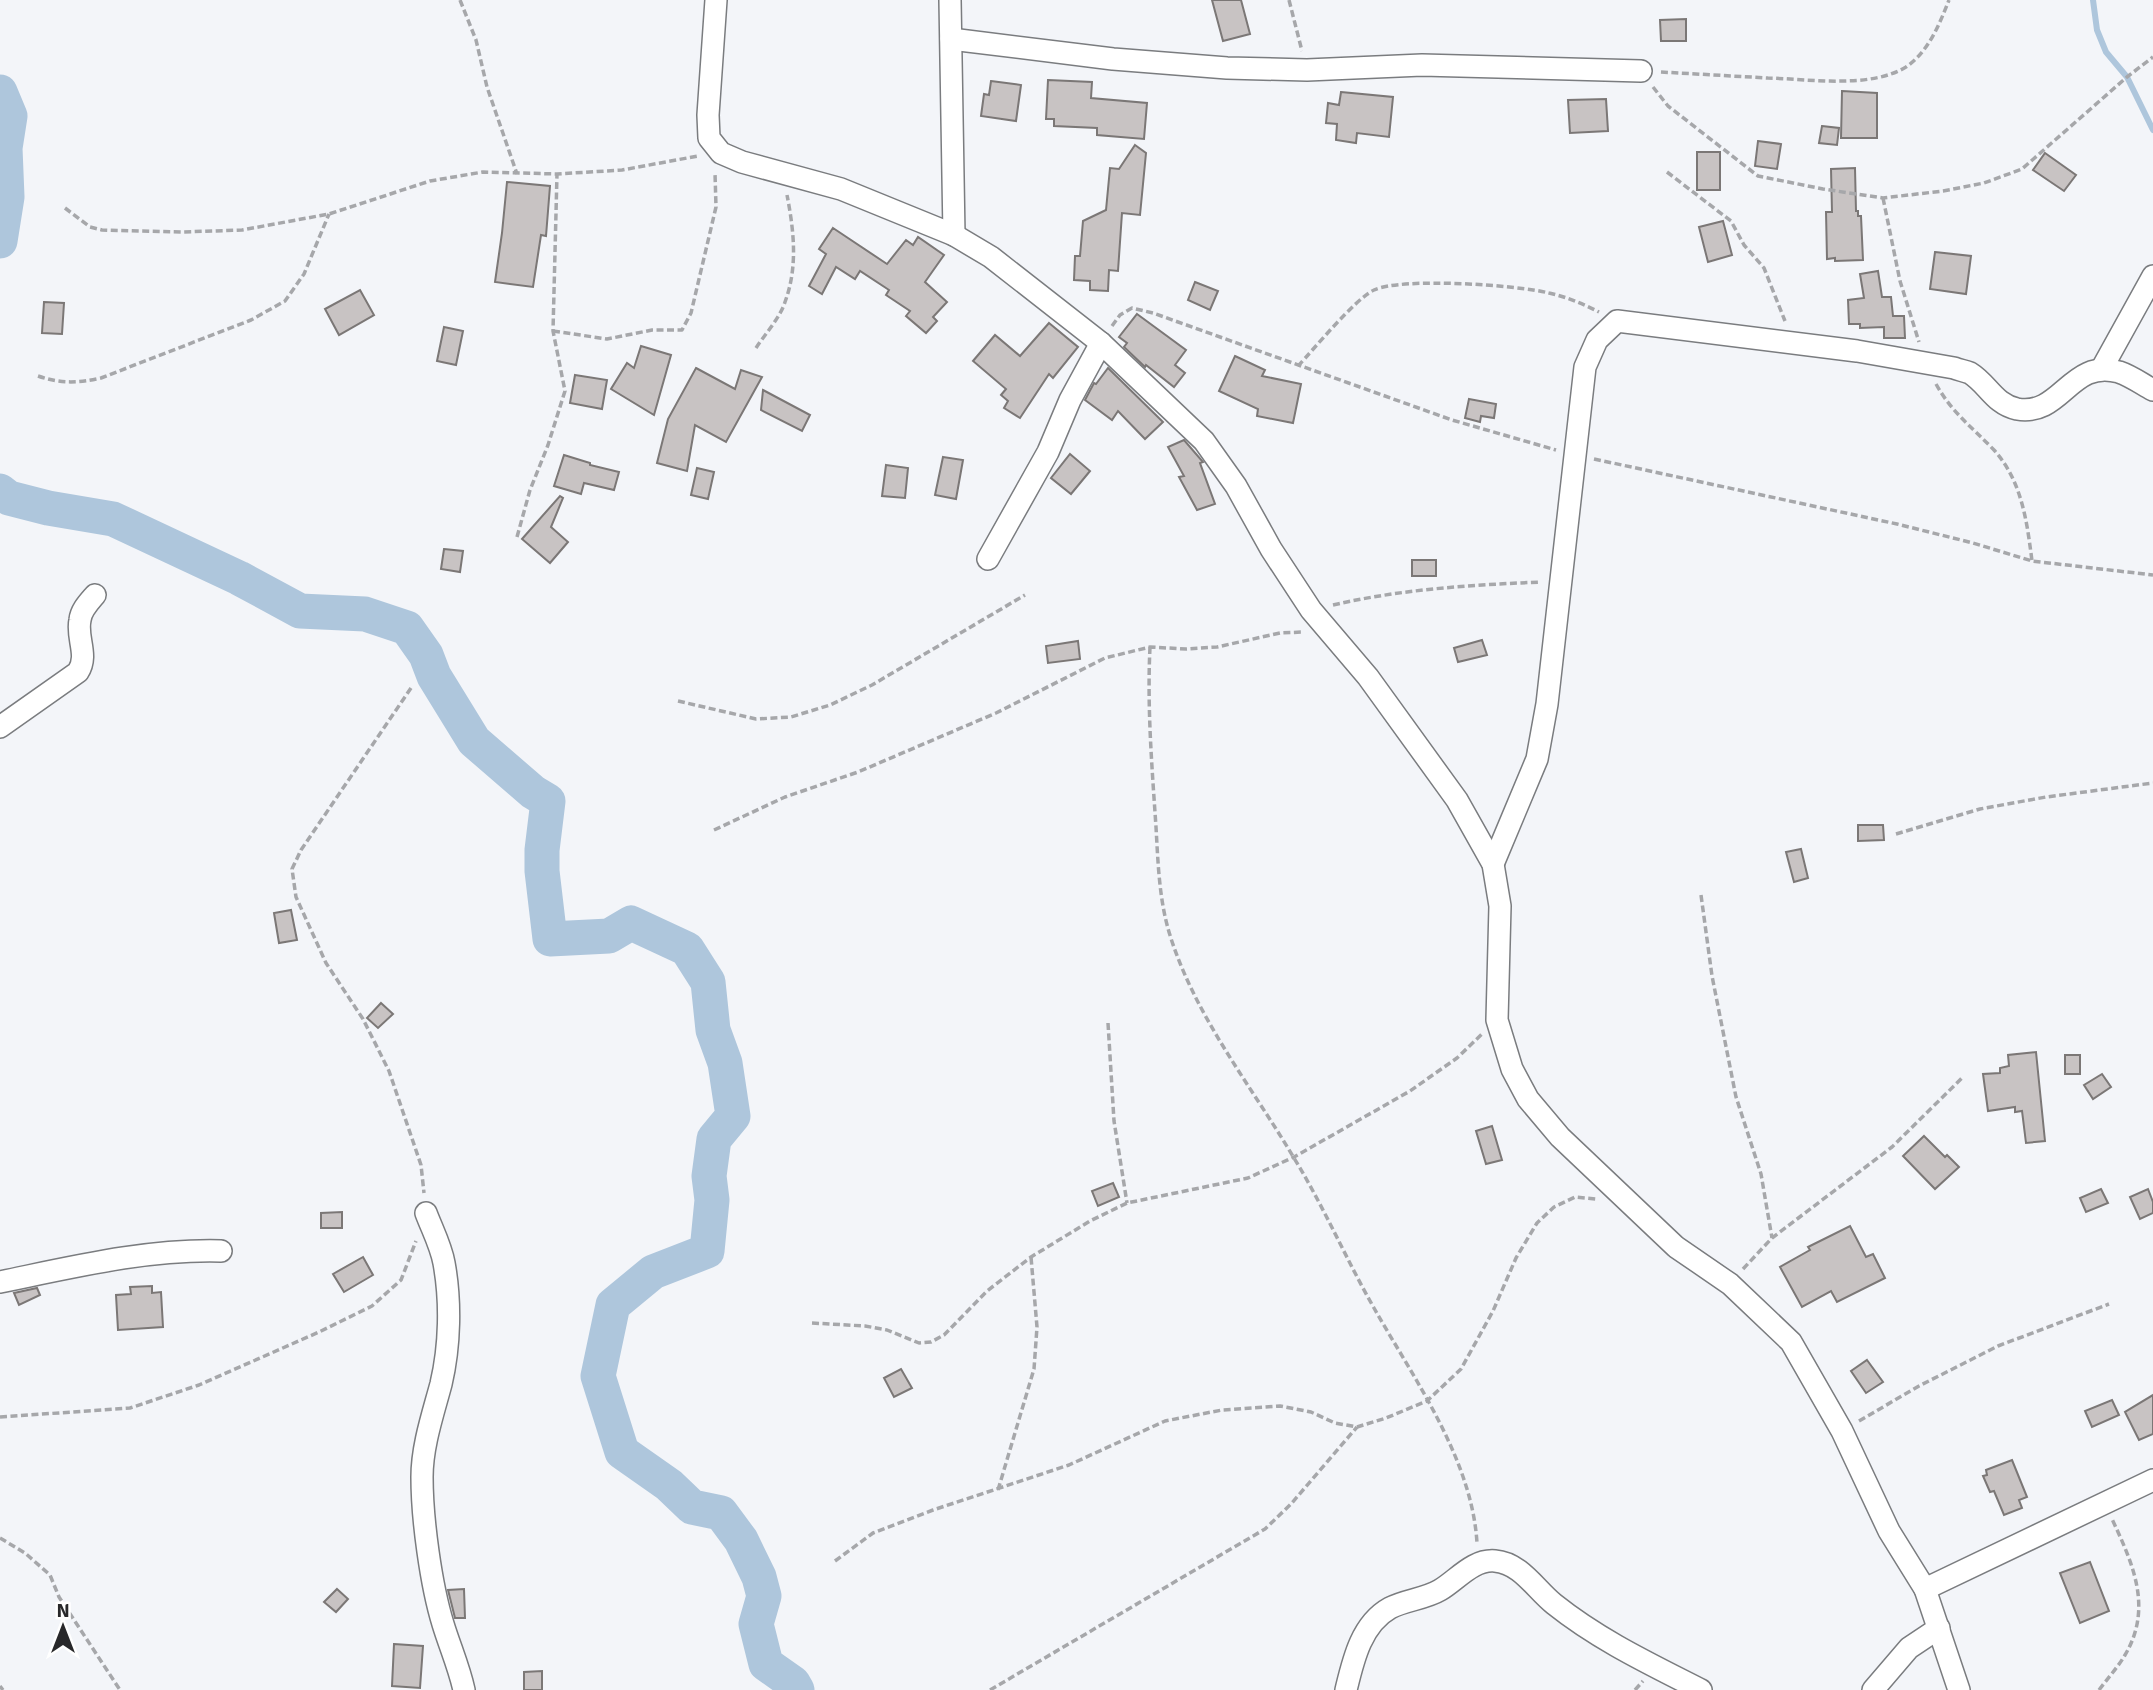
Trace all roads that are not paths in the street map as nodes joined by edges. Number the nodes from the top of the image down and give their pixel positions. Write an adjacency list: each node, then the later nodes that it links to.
1 (716, 0): 5 (street)
2 (950, 0): 3 (street)
3 (951, 39): 4 (street); 5 (street)
4 (1641, 71)
5 (954, 235): 7 (street)
6 (2153, 276): 8 (street)
7 (1101, 343): 10 (street); 13 (street)
8 (2101, 370): 9 (street); 13 (street)
9 (2153, 390)
10 (988, 559)
11 (95, 595): 12 (street)
12 (0, 727)
13 (1493, 864): 18 (street)
14 (426, 1213): 20 (street)
15 (221, 1251): 16 (street)
16 (0, 1282)
17 (2153, 1480): 18 (street)
18 (1925, 1589): 19 (street)
19 (1939, 1628): 23 (street); 24 (street)
20 (464, 1690)
21 (1346, 1690): 22 (street)
22 (1701, 1690)
23 (1873, 1690)
24 (1959, 1690)

